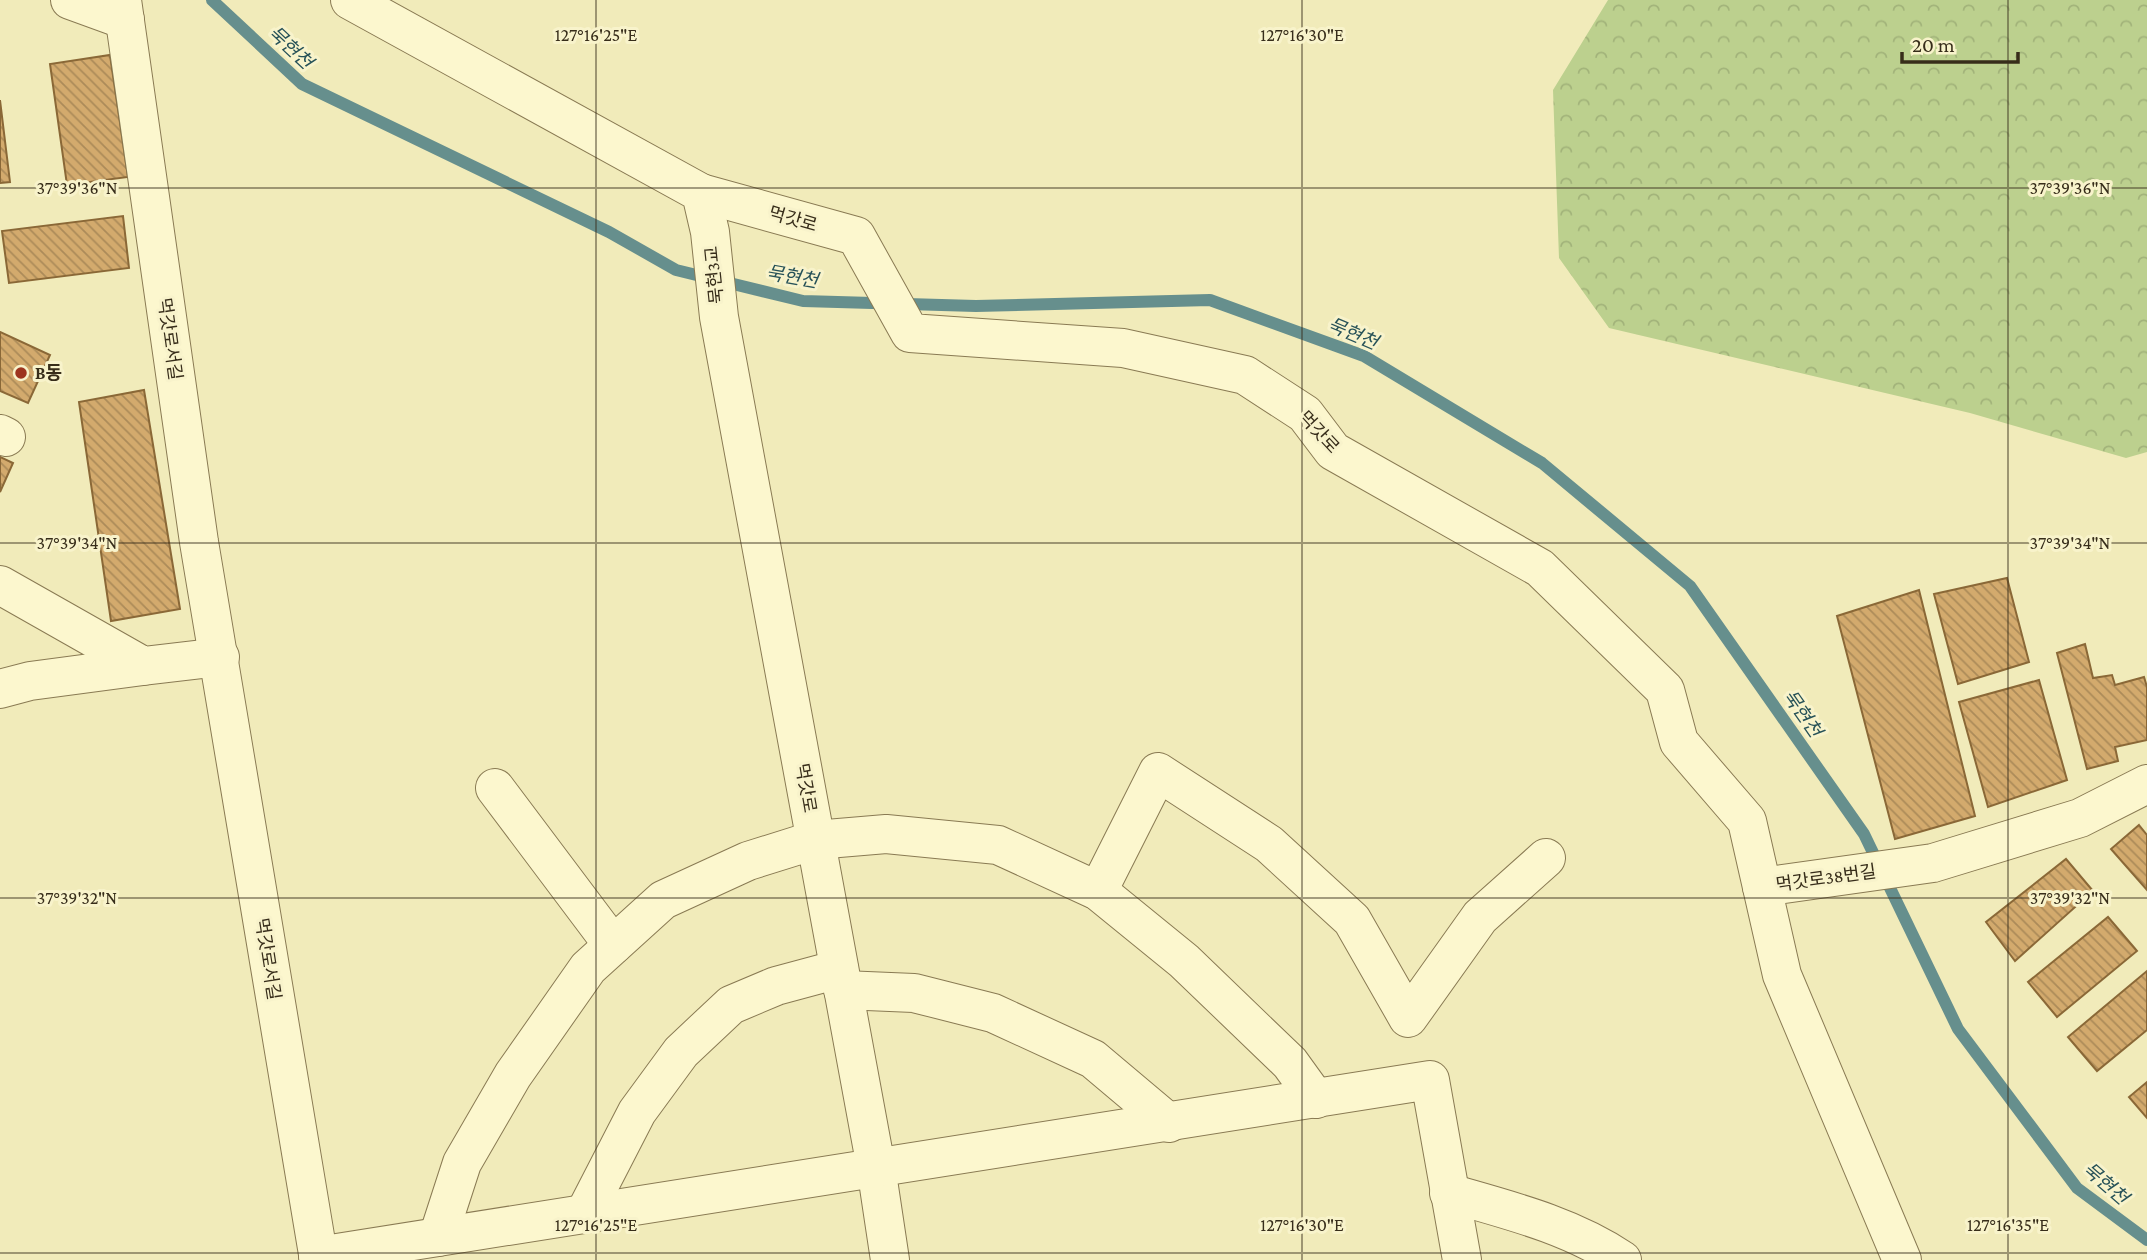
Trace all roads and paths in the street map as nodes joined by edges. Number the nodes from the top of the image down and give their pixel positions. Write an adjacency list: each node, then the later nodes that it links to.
1 (70, 0): 3 (street, 먹갓로서길)
2 (350, 0): 4 (street, 먹갓로)
3 (123, 10): 7 (street, 먹갓로서길)
4 (701, 193): 5 (street, 묵현3교); 14 (street, 먹갓로)
5 (719, 317): 12 (street, 먹갓로)
6 (0, 585): 8 (street)
7 (220, 657): 8 (street); 24 (street, 먹갓로서길)
8 (144, 666): 9 (street)
9 (0, 689)
10 (2147, 783): 14 (street, 먹갓로38번길)
11 (495, 788): 16 (street)
12 (815, 840): 15 (street); 16 (street); 17 (street, 먹갓로)
13 (1546, 859): 15 (street)
14 (1762, 887): 28 (street, 먹갓로38번길)
15 (1098, 891): 18 (street)
16 (612, 945): 23 (street)
17 (841, 979): 19 (street); 20 (street, 먹갓로); 22 (street)
18 (1316, 1099): 19 (street); 21 (street)
19 (1169, 1123): 20 (street)
20 (876, 1167): 22 (street); 25 (street, 먹갓로)
21 (1449, 1193): 26 (street); 27 (street)
22 (585, 1213): 23 (street)
23 (438, 1237): 24 (street)
24 (319, 1258)
25 (890, 1260)
26 (1462, 1260)
27 (1622, 1260)
28 (1902, 1260)

